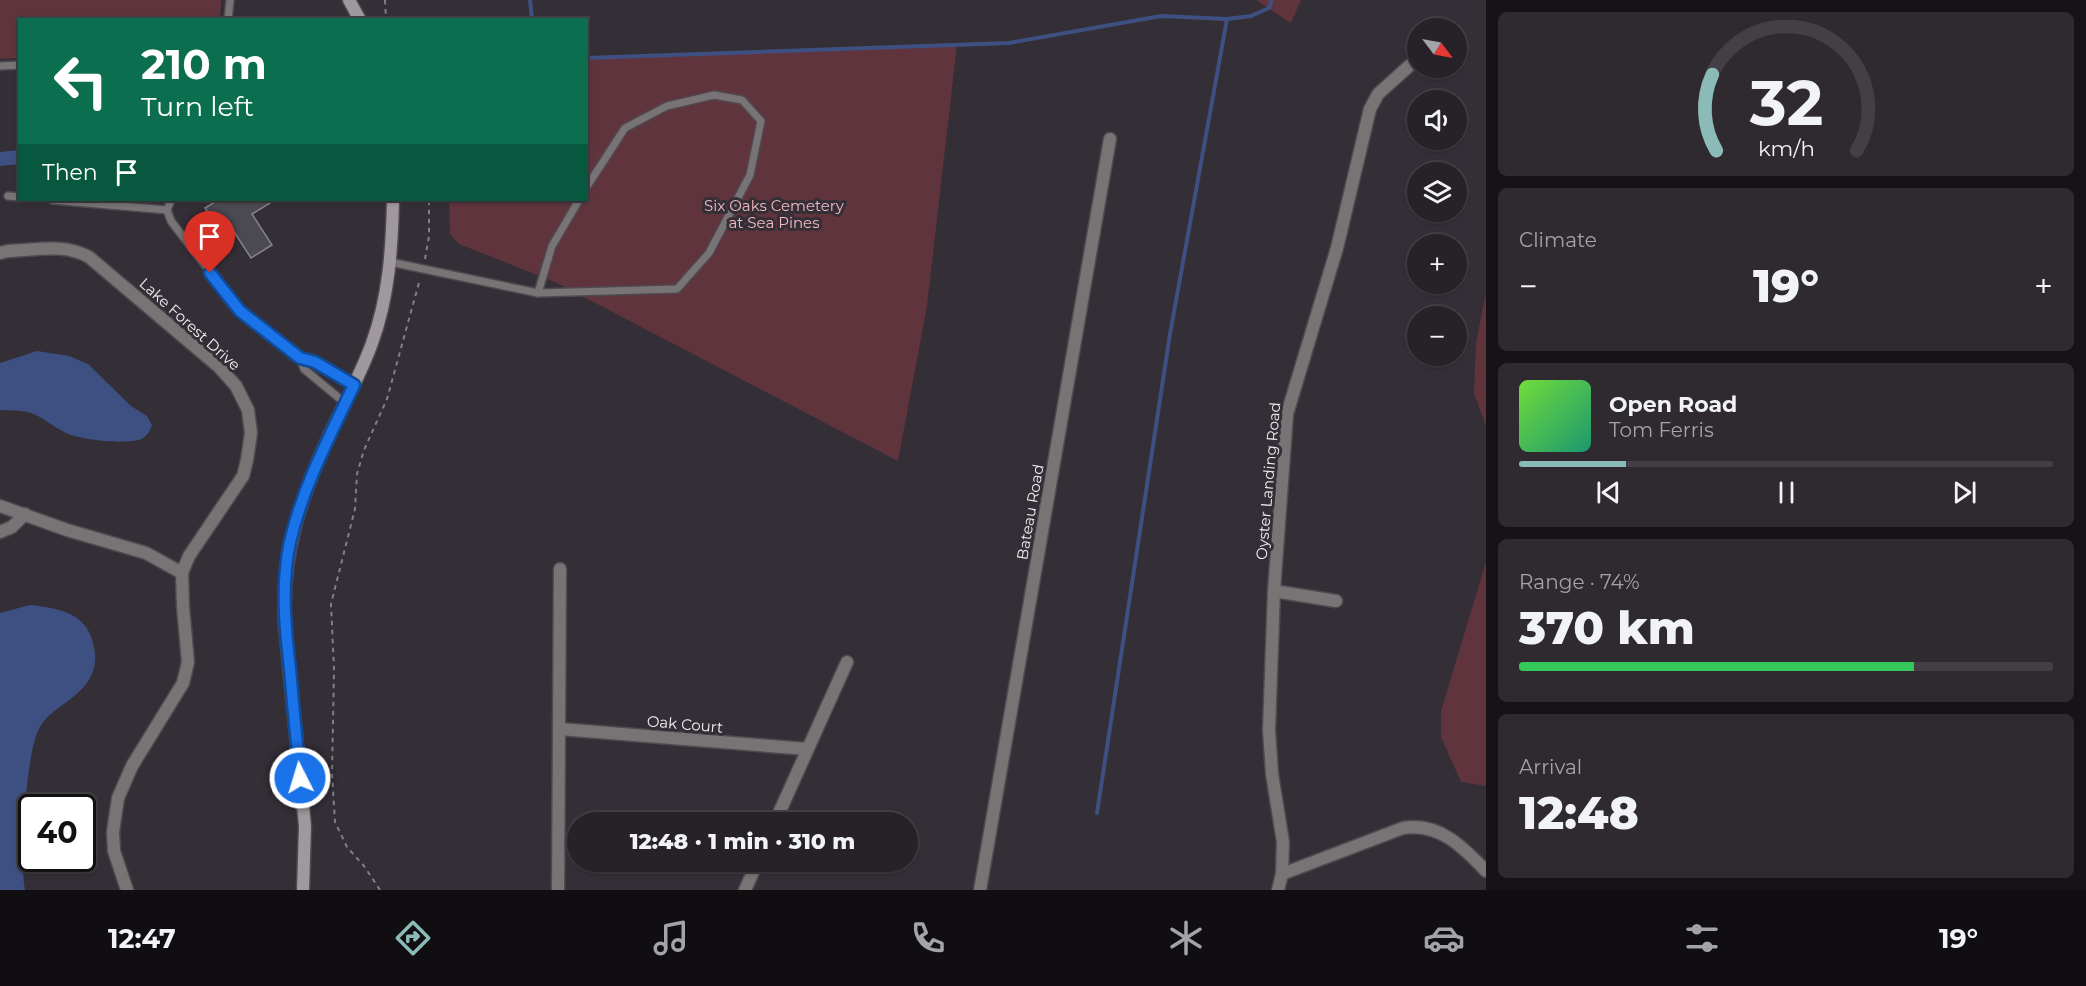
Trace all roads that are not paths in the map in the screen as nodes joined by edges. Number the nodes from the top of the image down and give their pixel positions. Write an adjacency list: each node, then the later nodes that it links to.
1 (230, 0): 3 (lane)
2 (349, 0): 4 (street)
3 (228, 18)
4 (359, 18)
5 (18, 65): 6 (lane)
6 (0, 66)
7 (1407, 67): 28 (street, Oyster Landing Road)
8 (1110, 139): 41 (street, Bateau Road)
9 (588, 185): 19 (lane)
10 (8, 196): 11 (lane)
11 (18, 197)
12 (64, 201): 16 (lane)
13 (171, 201): 16 (lane)
14 (393, 201): 18 (street)
15 (578, 201): 19 (lane)
16 (167, 210): 20 (lane)
17 (0, 253): 27 (street, Lake Forest Drive)
18 (390, 262): 19 (lane); 21 (street)
19 (538, 293)
20 (300, 358): 21 (lane); 22 (lane)
21 (354, 385): 22 (street)
22 (345, 402): 38 (street)
23 (0, 506): 24 (street)
24 (25, 514): 25 (street); 27 (street)
25 (0, 532)
26 (560, 569): 31 (street)
27 (182, 573): 37 (street, Lake Forest Drive)
28 (1274, 591): 29 (street); 36 (street, Oyster Landing Road)
29 (1335, 601)
30 (847, 662): 32 (street)
31 (560, 729): 32 (street, Oak Court); 39 (street)
32 (807, 749): 33 (street)
33 (779, 812)
34 (1486, 871): 36 (street)
35 (753, 872): 40 (street)
36 (1282, 874): 42 (street, Oyster Landing Road)
37 (127, 890)
38 (303, 890)
39 (558, 890)
40 (745, 890)
41 (980, 890)
42 (1278, 890)

